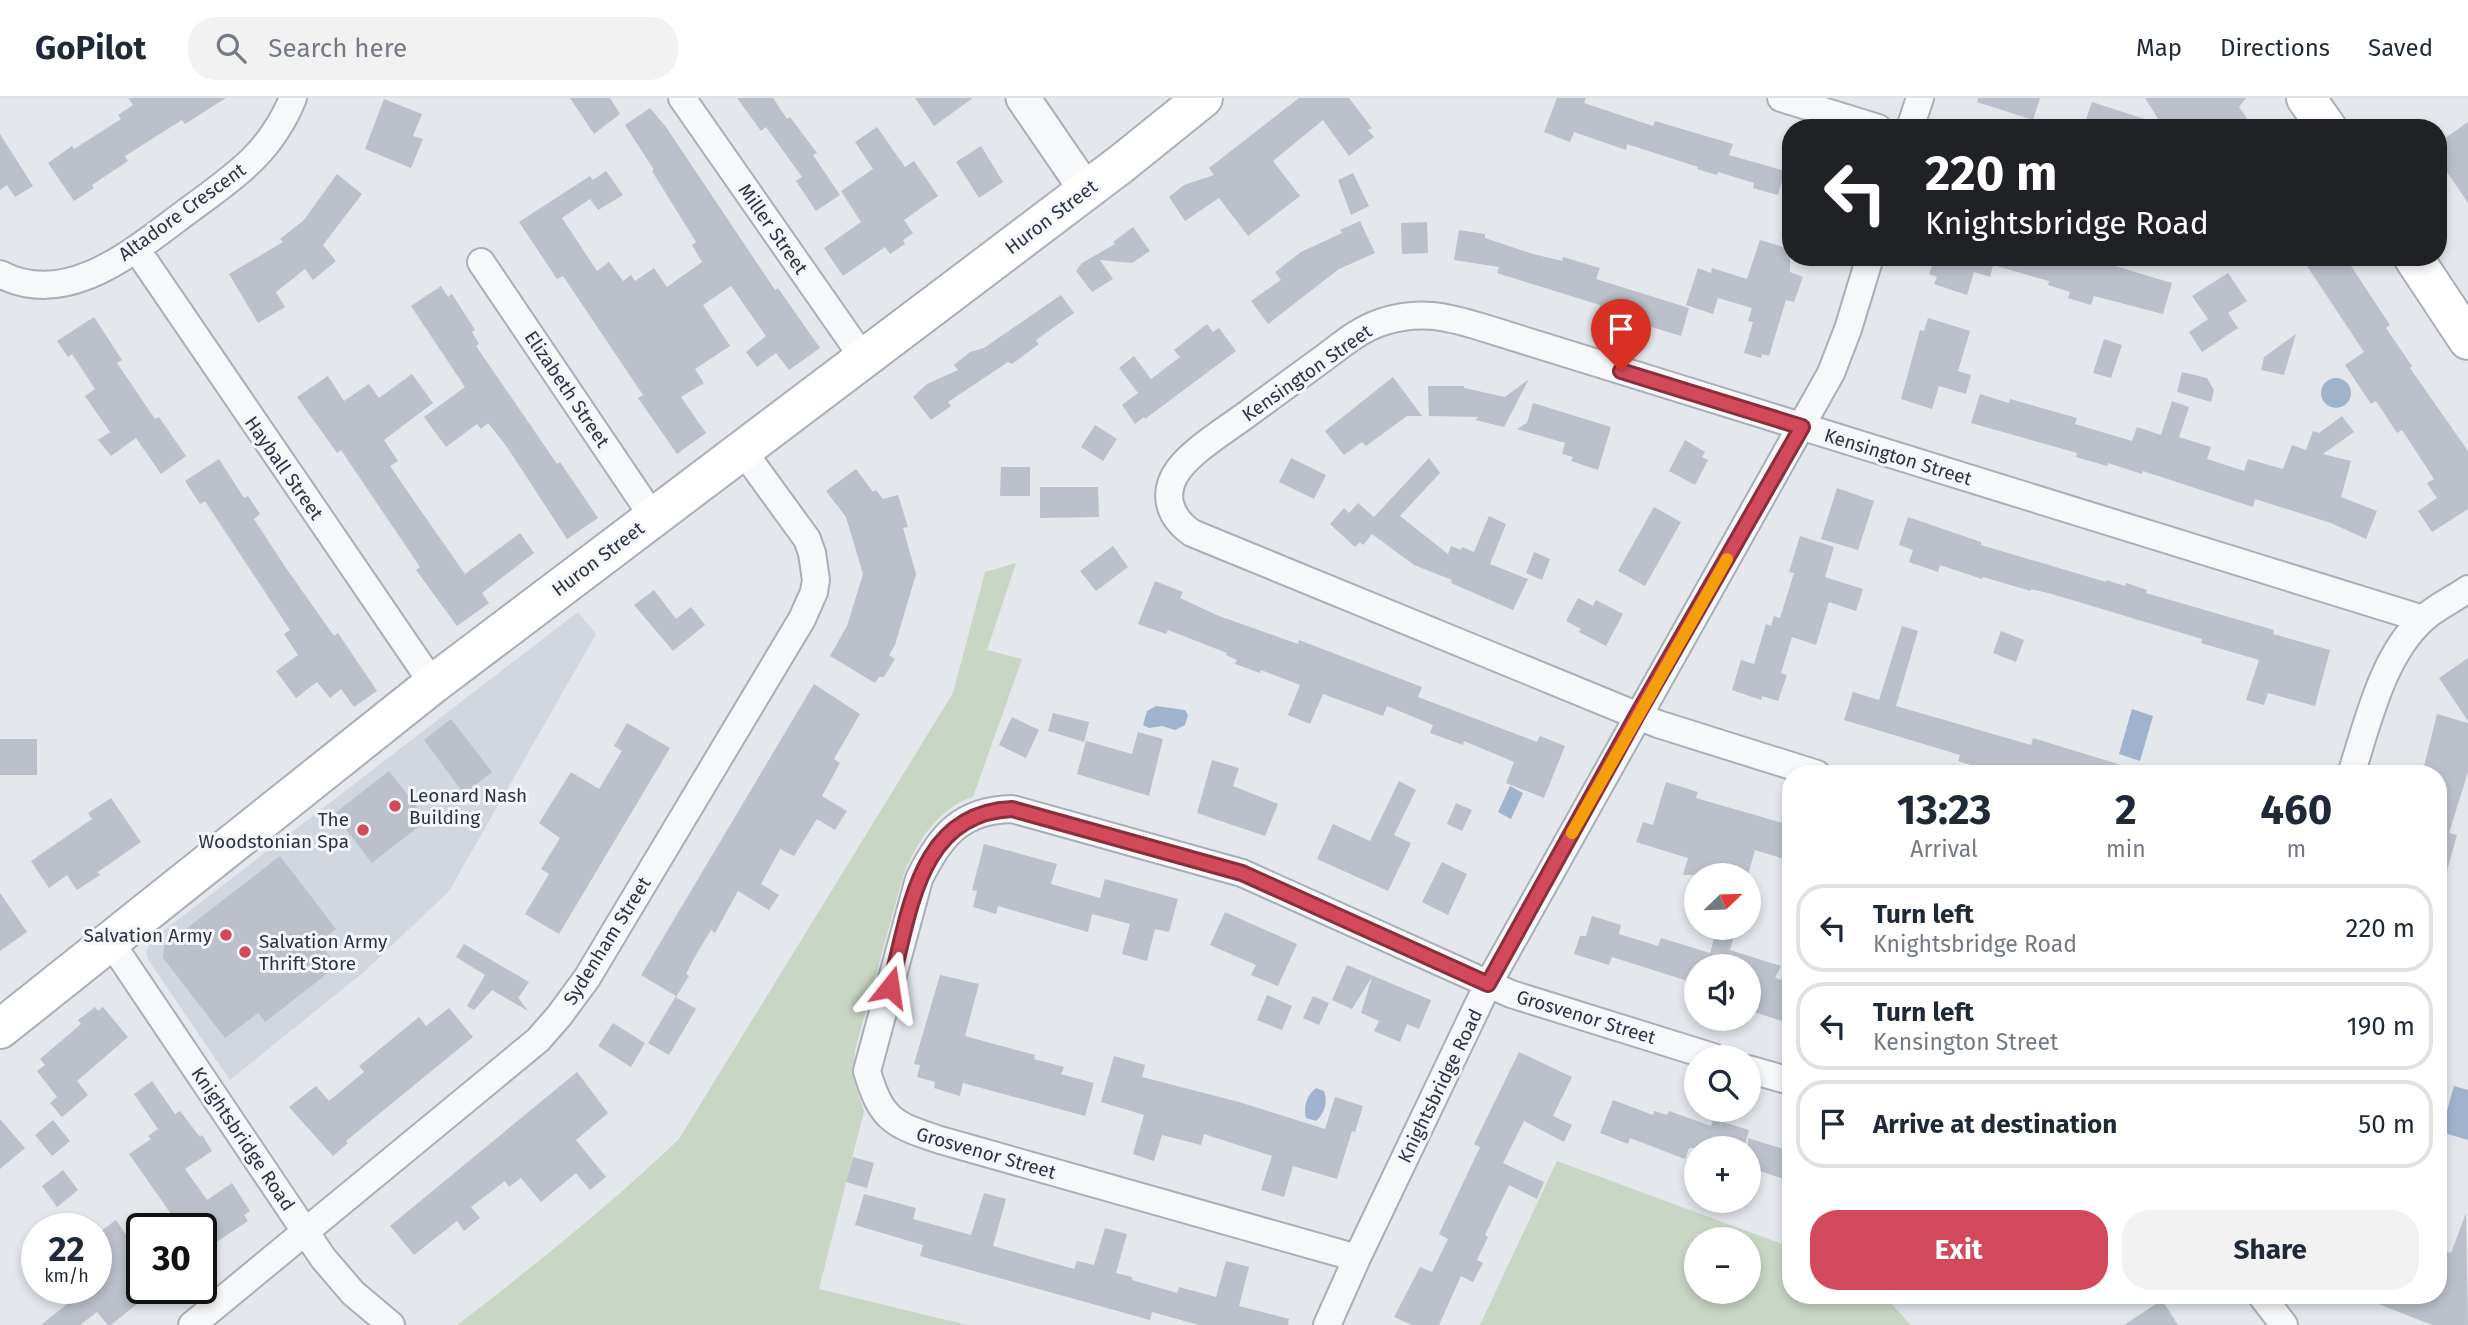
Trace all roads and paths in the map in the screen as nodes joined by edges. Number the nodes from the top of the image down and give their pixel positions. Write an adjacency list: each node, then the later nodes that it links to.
1 (293, 98): 12 (street, Altadore Crescent)
2 (682, 98): 18 (street, Miller Street)
3 (1023, 98): 11 (street)
4 (1203, 98): 11 (main road, Huron Street)
5 (1782, 98): 8 (street)
6 (1920, 98): 9 (street)
7 (2306, 98): 10 (main road)
8 (1849, 119)
9 (1913, 119)
10 (2321, 119)
11 (1086, 190): 18 (main road, Huron Street)
12 (137, 250): 16 (street, Altadore Crescent); 24 (street, Hayball Street)
13 (481, 262): 21 (street, Elizabeth Street)
14 (1867, 266): 19 (street, Knightsbridge Road)
15 (2419, 266): 17 (main road)
16 (0, 274)
17 (2468, 340)
18 (863, 359): 20 (main road, Huron Street)
19 (1802, 427): 23 (street, Kensington Street); 25 (street, Knightsbridge Road); 25 (street, Kensington Street)
20 (743, 451): 21 (main road, Huron Street); 34 (street, Sydenham Street)
21 (653, 517): 24 (main road, Huron Street)
22 (2468, 589): 23 (street)
23 (2423, 619): 27 (street)
24 (433, 684): 28 (main road, Huron Street)
25 (1637, 715): 26 (street); 29 (street, Knightsbridge Road)
26 (1788, 765)
27 (2354, 765)
28 (110, 942): 30 (main road, Huron Street); 34 (street, Knightsbridge Road)
29 (1488, 984): 31 (street, Grosvenor Street); 35 (street, Knightsbridge Road); 35 (street, Grosvenor Street)
30 (0, 1029)
31 (1684, 1048)
32 (1761, 1073): 33 (street)
33 (1782, 1079)
34 (306, 1232): 37 (street, Sydenham Street); 38 (street, Knightsbridge Road)
35 (1357, 1258): 39 (street, Knightsbridge Road)
36 (2268, 1304): 40 (street)
37 (192, 1325)
38 (391, 1325)
39 (1327, 1325)
40 (2284, 1325)

